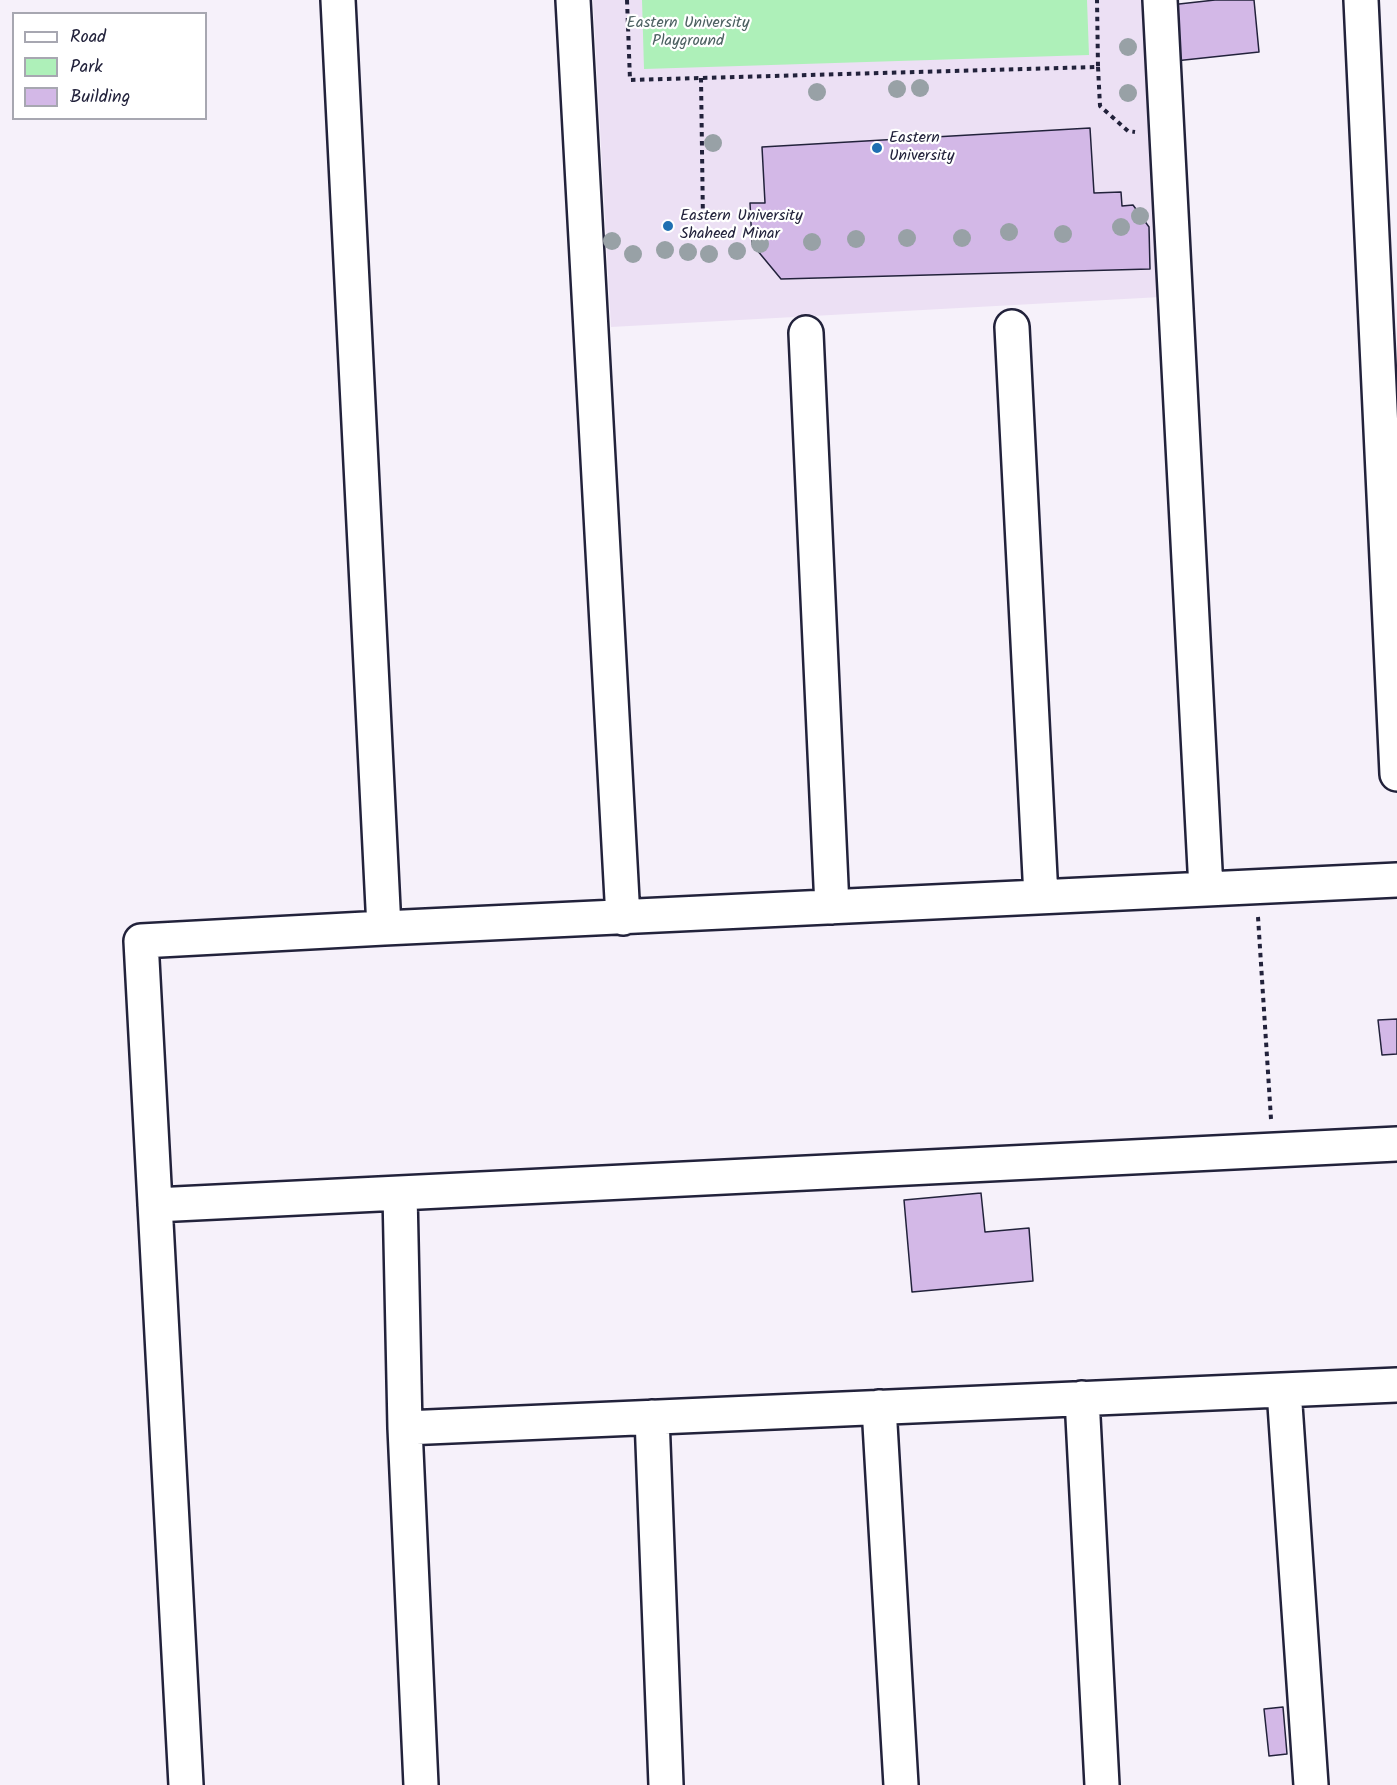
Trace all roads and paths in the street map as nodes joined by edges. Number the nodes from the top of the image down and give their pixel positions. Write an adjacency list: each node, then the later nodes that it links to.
1 (338, 0): 20 (street)
2 (573, 0): 19 (street)
3 (627, 0): 8 (path)
4 (1097, 0): 7 (path)
5 (1160, 0): 9 (street)
6 (1361, 0): 13 (street)
7 (1098, 67): 8 (path); 9 (path)
8 (701, 78): 10 (path)
9 (1167, 137): 16 (street)
10 (703, 222)
11 (1012, 327): 17 (street)
12 (806, 333): 18 (street)
13 (1397, 774)
14 (1397, 880): 15 (street)
15 (1256, 887): 16 (street); 22 (path)
16 (1206, 890): 17 (street)
17 (1041, 897): 18 (street)
18 (832, 907): 19 (street)
19 (622, 918): 20 (street)
20 (384, 928): 24 (street)
21 (1397, 1144): 22 (street)
22 (1273, 1150): 23 (street)
23 (400, 1193): 24 (street); 30 (street)
24 (154, 1205): 31 (street)
25 (1397, 1384): 26 (street)
26 (1284, 1390): 27 (street); 36 (street)
27 (1082, 1398): 28 (street); 35 (street)
28 (879, 1407): 29 (street); 34 (street)
29 (652, 1417): 30 (street); 33 (street)
30 (405, 1428): 32 (street)
31 (186, 1785)
32 (421, 1785)
33 (666, 1785)
34 (902, 1785)
35 (1102, 1785)
36 (1311, 1785)

